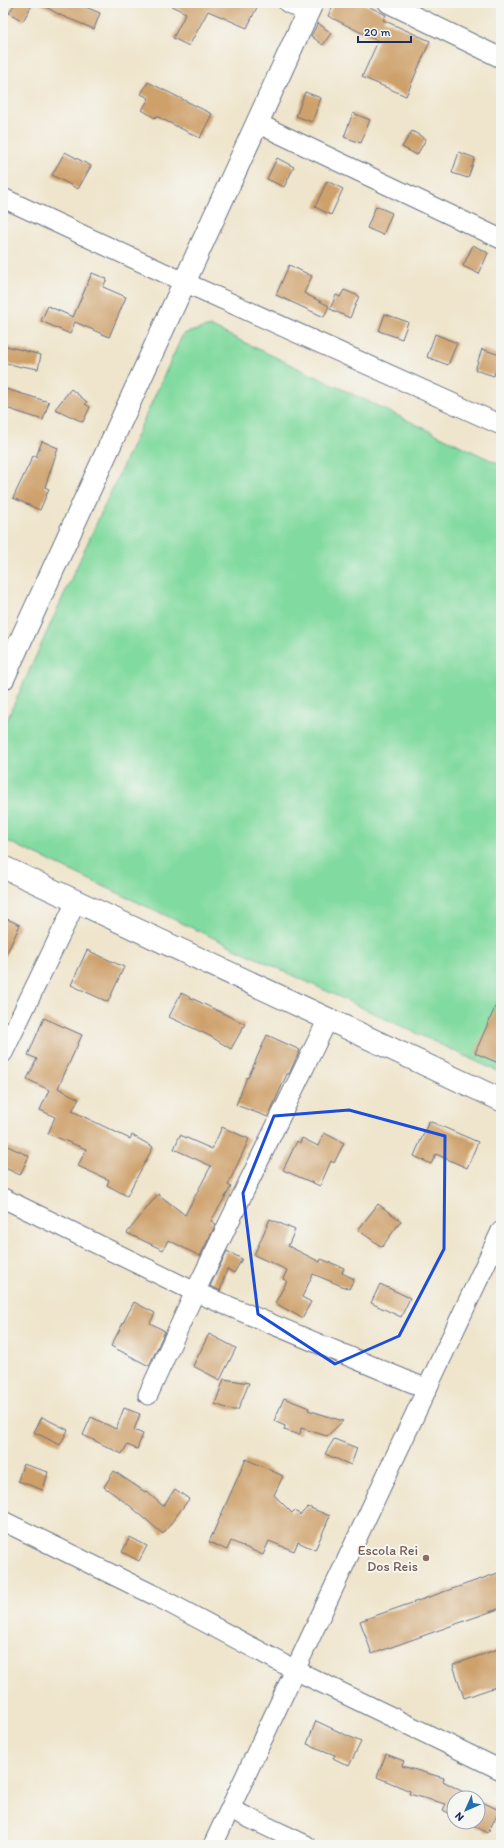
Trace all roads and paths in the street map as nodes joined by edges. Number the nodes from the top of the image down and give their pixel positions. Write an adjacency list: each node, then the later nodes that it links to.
1 (288, 3): 3 (street)
2 (388, 3): 4 (street)
3 (310, 8): 5 (street)
4 (501, 58)
5 (257, 123): 7 (street); 8 (street)
6 (3, 198): 8 (street)
7 (501, 239)
8 (184, 282): 9 (street); 10 (street)
9 (501, 425)
10 (3, 679)
11 (3, 867): 12 (street)
12 (76, 902): 13 (street); 14 (street)
13 (328, 1019): 15 (street); 18 (street)
14 (3, 1053)
15 (501, 1100)
16 (3, 1198): 18 (street)
17 (501, 1231): 19 (street)
18 (195, 1292): 19 (street); 20 (street)
19 (427, 1389): 22 (street)
20 (148, 1395)
21 (3, 1521): 22 (street)
22 (295, 1670): 23 (street); 24 (street)
23 (501, 1770)
24 (230, 1809): 25 (street); 26 (street)
25 (213, 1845)
26 (306, 1845)

